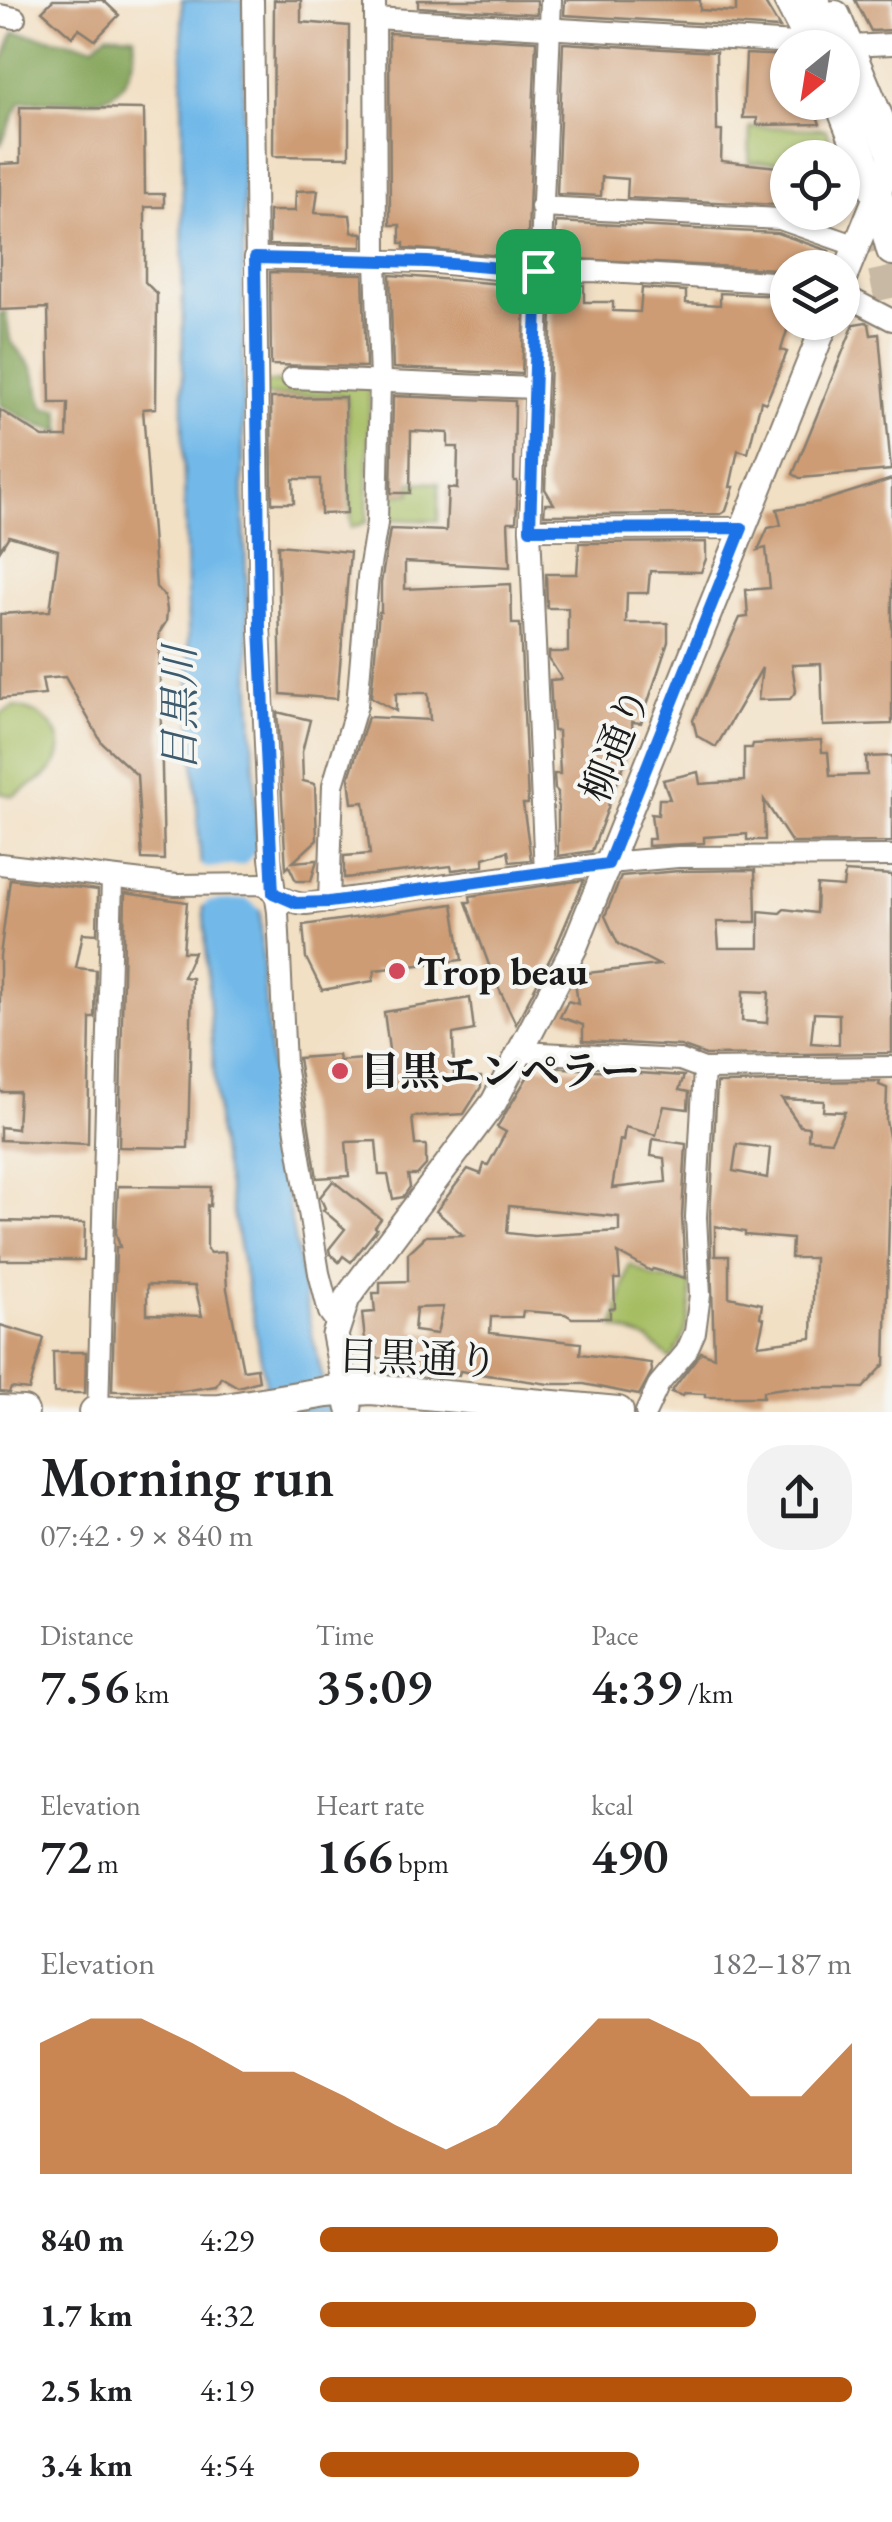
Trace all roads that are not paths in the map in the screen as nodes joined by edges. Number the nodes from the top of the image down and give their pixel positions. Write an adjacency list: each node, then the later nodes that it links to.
1 (253, 0): 22 (street)
2 (552, 0): 7 (street)
3 (790, 0): 8 (main road)
4 (810, 0): 9 (highway)
5 (828, 0): 10 (main road)
6 (375, 9): 7 (street); 23 (street)
7 (550, 27): 11 (street); 18 (street)
8 (815, 30)
9 (822, 30)
10 (828, 30)
11 (770, 42)
12 (892, 44): 13 (street)
13 (860, 45)
14 (860, 100): 16 (main road)
15 (847, 120): 17 (main road)
16 (892, 155): 17 (street)
17 (878, 195): 19 (street); 21 (main road)
18 (541, 207): 19 (street); 24 (street)
19 (857, 246): 20 (street)
20 (855, 250)
21 (892, 250)
22 (255, 258): 23 (street); 39 (street)
23 (376, 260): 24 (street); 30 (street)
24 (538, 271): 25 (street); 31 (street)
25 (770, 282)
26 (860, 303): 27 (street)
27 (892, 320)
28 (819, 340): 32 (street, 柳通り)
29 (292, 378): 30 (street)
30 (380, 380): 31 (street); 40 (street)
31 (534, 388): 33 (street)
32 (742, 528): 33 (street); 36 (street, 柳通り)
33 (530, 529): 37 (street)
34 (892, 856): 36 (street)
35 (0, 864): 38 (street)
36 (608, 864): 37 (street); 41 (street, 柳通り)
37 (545, 873): 40 (street)
38 (112, 878): 39 (street); 48 (street)
39 (269, 889): 40 (street); 44 (street)
40 (329, 902)
41 (522, 1052): 43 (street); 44 (street, 柳通り)
42 (892, 1068): 43 (street)
43 (704, 1069): 51 (street)
44 (337, 1323): 45 (street)
45 (334, 1402): 48 (main road, 目黒通り); 49 (main road, 目黒通り); 50 (main road, 目黒通り)
46 (0, 1411): 47 (main road)
47 (22, 1412)
48 (97, 1412)
49 (441, 1412)
50 (618, 1412)
51 (646, 1412)

